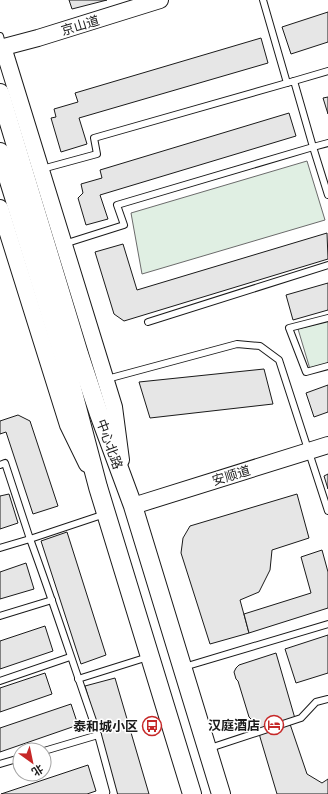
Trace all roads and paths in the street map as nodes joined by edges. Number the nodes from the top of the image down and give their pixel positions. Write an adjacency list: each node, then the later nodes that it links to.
1 (160, 0): 3 (street, 京山道)
2 (263, 0): 6 (lane)
3 (1, 44): 11 (street)
4 (328, 71): 5 (lane)
5 (294, 81): 6 (lane); 9 (lane)
6 (287, 84): 11 (lane)
7 (0, 93): 23 (main road, 中心北路)
8 (328, 142): 9 (lane)
9 (313, 147): 12 (lane); 14 (lane)
10 (0, 152): 24 (main road, 中心北路)
11 (42, 169): 14 (street)
12 (328, 195)
13 (0, 208): 24 (street)
14 (64, 244): 19 (street)
15 (328, 265): 17 (lane)
16 (328, 318): 18 (lane)
17 (148, 322)
18 (328, 366)
19 (104, 379): 21 (lane); 23 (street)
20 (328, 445): 21 (street, 安顺道)
21 (308, 451): 25 (street, 安顺道); 26 (lane)
22 (0, 465): 28 (lane)
23 (123, 479): 25 (main road, 中心北路)
24 (98, 487): 27 (main road, 中心北路)
25 (133, 506): 35 (main road, 中心北路)
26 (328, 510)
27 (106, 514): 28 (lane); 33 (main road, 中心北路)
28 (30, 539): 29 (lane); 30 (lane)
29 (0, 548)
30 (52, 600): 31 (lane); 34 (lane)
31 (0, 616)
32 (328, 624): 35 (lane)
33 (149, 656): 36 (lane); 45 (main road, 中心北路)
34 (70, 657): 36 (lane); 37 (lane)
35 (182, 667): 41 (main road, 中心北路)
36 (78, 679): 39 (lane)
37 (0, 681)
38 (328, 699): 41 (lane)
39 (98, 735): 40 (lane); 44 (lane)
40 (52, 749)
41 (207, 749): 46 (main road, 中心北路)
42 (12, 760): 43 (lane)
43 (0, 764)
44 (113, 794)
45 (192, 794)
46 (221, 794)

